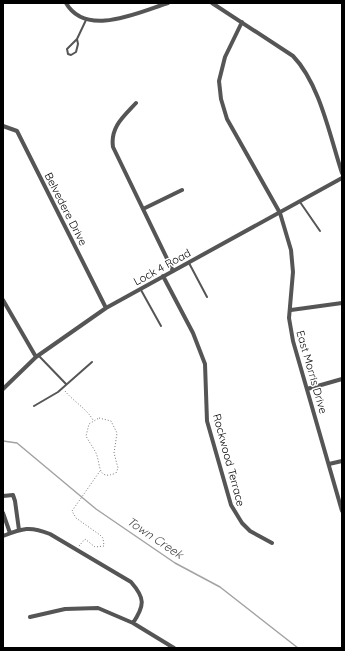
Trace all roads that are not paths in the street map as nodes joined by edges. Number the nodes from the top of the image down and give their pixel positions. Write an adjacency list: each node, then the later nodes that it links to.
1 (66, 3): 4 (street)
2 (168, 3): 4 (street)
3 (212, 3): 5 (street)
4 (86, 20): 6 (lane)
5 (242, 22): 9 (street); 14 (street, East Morris Drive)
6 (77, 39): 6 (lane)
7 (136, 103): 13 (street)
8 (3, 126): 23 (street, Belvedere Drive)
9 (342, 173)
10 (342, 178): 12 (street, Lock 4 Road)
11 (182, 190): 13 (street)
12 (300, 202): 14 (street, Lock 4 Road); 15 (lane)
13 (143, 209): 17 (street)
14 (280, 213): 16 (street, Lock 4 Road); 24 (street, East Morris Drive)
15 (320, 231)
16 (188, 262): 17 (street, Lock 4 Road); 20 (lane)
17 (173, 271): 18 (street, Lock 4 Road)
18 (163, 276): 19 (street, Lock 4 Road); 41 (street, Rockwood Terrace)
19 (141, 289): 23 (street, Lock 4 Road); 25 (lane)
20 (207, 296)
21 (3, 300): 26 (street)
22 (342, 303): 24 (street)
23 (106, 308): 26 (street, Lock 4 Road)
24 (291, 310): 31 (street, East Morris Drive)
25 (161, 326)
26 (37, 356): 29 (lane); 30 (street, Lock 4 Road)
27 (92, 362): 29 (lane)
28 (342, 379): 31 (street)
29 (66, 384): 32 (lane)
30 (3, 389)
31 (307, 389): 34 (street, East Morris Drive)
32 (34, 406)
33 (342, 461): 34 (street)
34 (329, 464): 36 (street, East Morris Drive)
35 (3, 496): 38 (street)
36 (342, 511)
37 (3, 513): 39 (street)
38 (19, 530): 39 (street); 43 (street)
39 (10, 533): 40 (street)
40 (3, 536)
41 (272, 543)
42 (30, 617): 43 (street)
43 (133, 623): 44 (street)
44 (174, 648)

